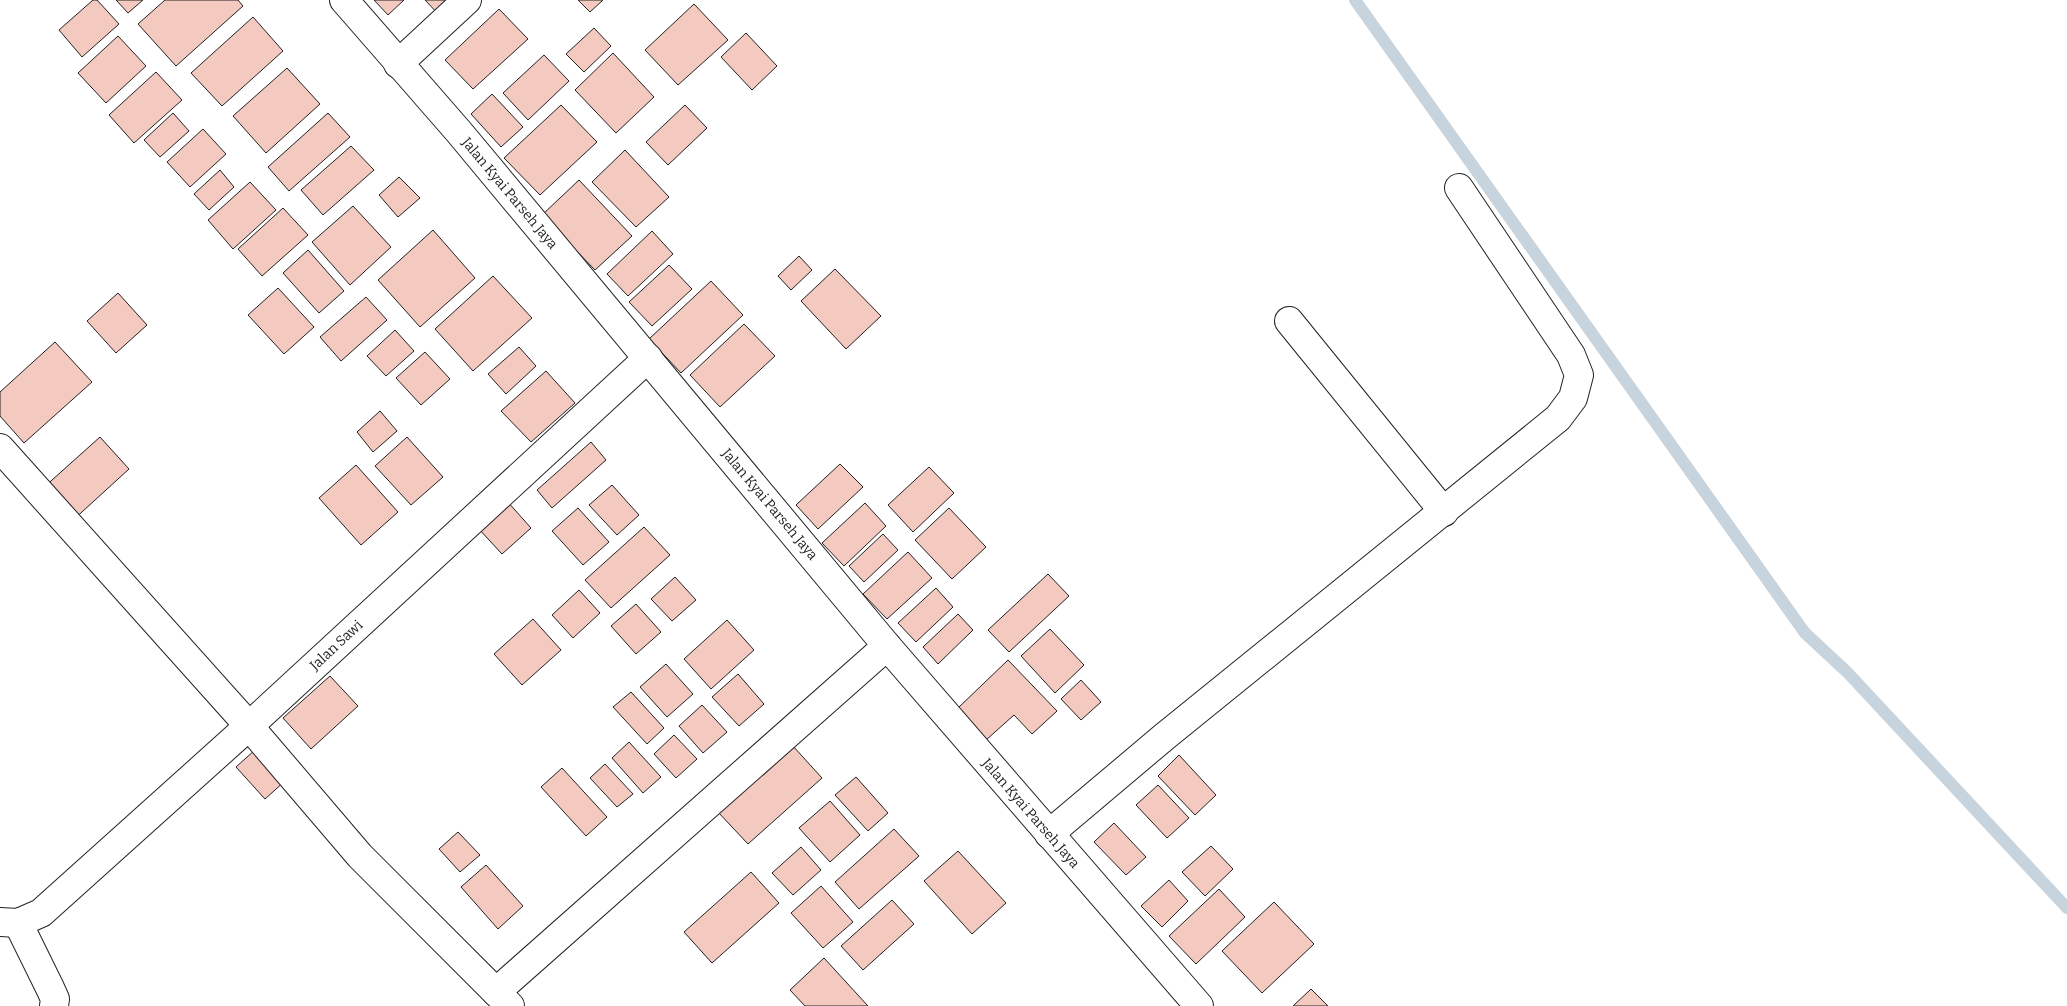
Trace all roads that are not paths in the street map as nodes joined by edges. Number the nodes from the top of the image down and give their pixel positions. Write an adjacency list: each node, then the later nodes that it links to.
1 (344, 0): 3 (street, Jalan Kyai Parseh Jaya)
2 (467, 0): 3 (street)
3 (398, 64): 6 (street, Jalan Kyai Parseh Jaya)
4 (1459, 188): 8 (street)
5 (1289, 320): 8 (street)
6 (648, 358): 9 (street, Jalan Kyai Parseh Jaya); 10 (street, Jalan Sawi)
7 (0, 448): 10 (street)
8 (1444, 512): 11 (street)
9 (887, 646): 11 (street, Jalan Kyai Parseh Jaya); 13 (street)
10 (250, 726): 12 (street, Jalan Sawi); 13 (street)
11 (1049, 834): 15 (street, Jalan Kyai Parseh Jaya)
12 (9, 923): 14 (street)
13 (503, 999)
14 (54, 1006)
15 (1199, 1006)

